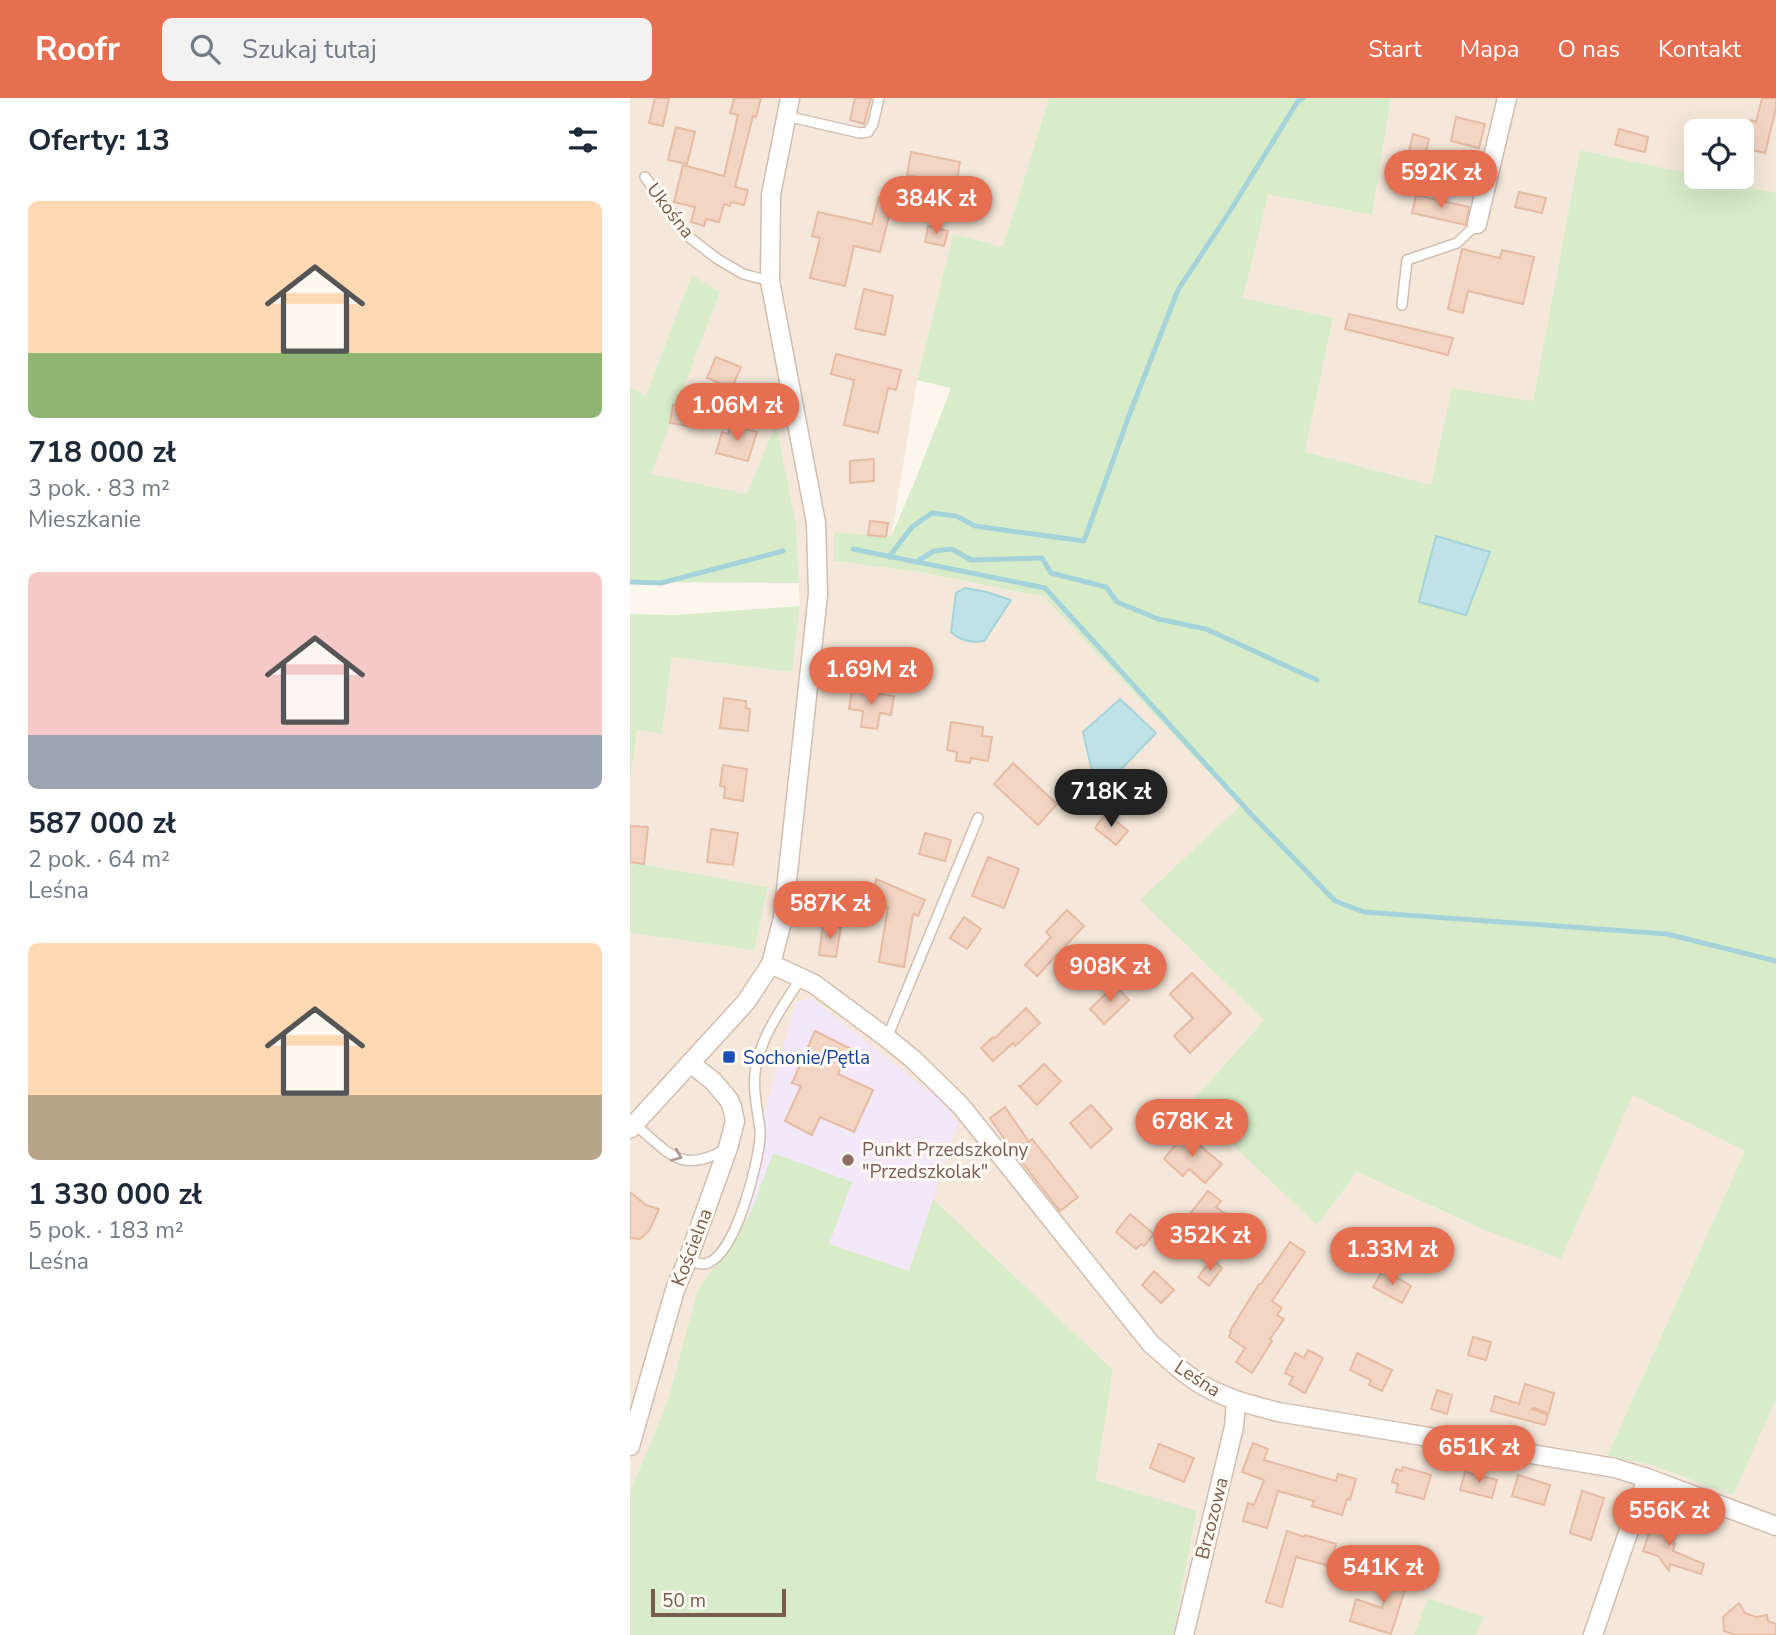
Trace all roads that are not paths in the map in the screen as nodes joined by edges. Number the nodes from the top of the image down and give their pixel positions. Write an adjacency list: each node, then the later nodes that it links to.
1 (790, 98): 4 (street)
2 (879, 98): 4 (lane)
3 (1507, 98): 6 (street)
4 (786, 116): 7 (street)
5 (645, 177): 7 (lane, Ukośna)
6 (1478, 224): 8 (lane)
7 (770, 281): 10 (street)
8 (1402, 305)
9 (978, 818): 12 (lane)
10 (771, 964): 11 (street, Leśna); 13 (street)
11 (801, 978): 12 (street, Leśna); 16 (lane)
12 (887, 1038): 17 (street, Leśna)
13 (690, 1063): 14 (street); 15 (street, Kościelna)
14 (632, 1126): 15 (lane, one-way to 15)
15 (728, 1148): 16 (street, Kościelna)
16 (688, 1259): 18 (street, Kościelna)
17 (1236, 1401): 19 (street, Leśna); 21 (street, Brzozowa)
18 (630, 1446)
19 (1647, 1478): 20 (street, Leśna); 22 (street)
20 (1776, 1526)
21 (1184, 1635)
22 (1593, 1635)

